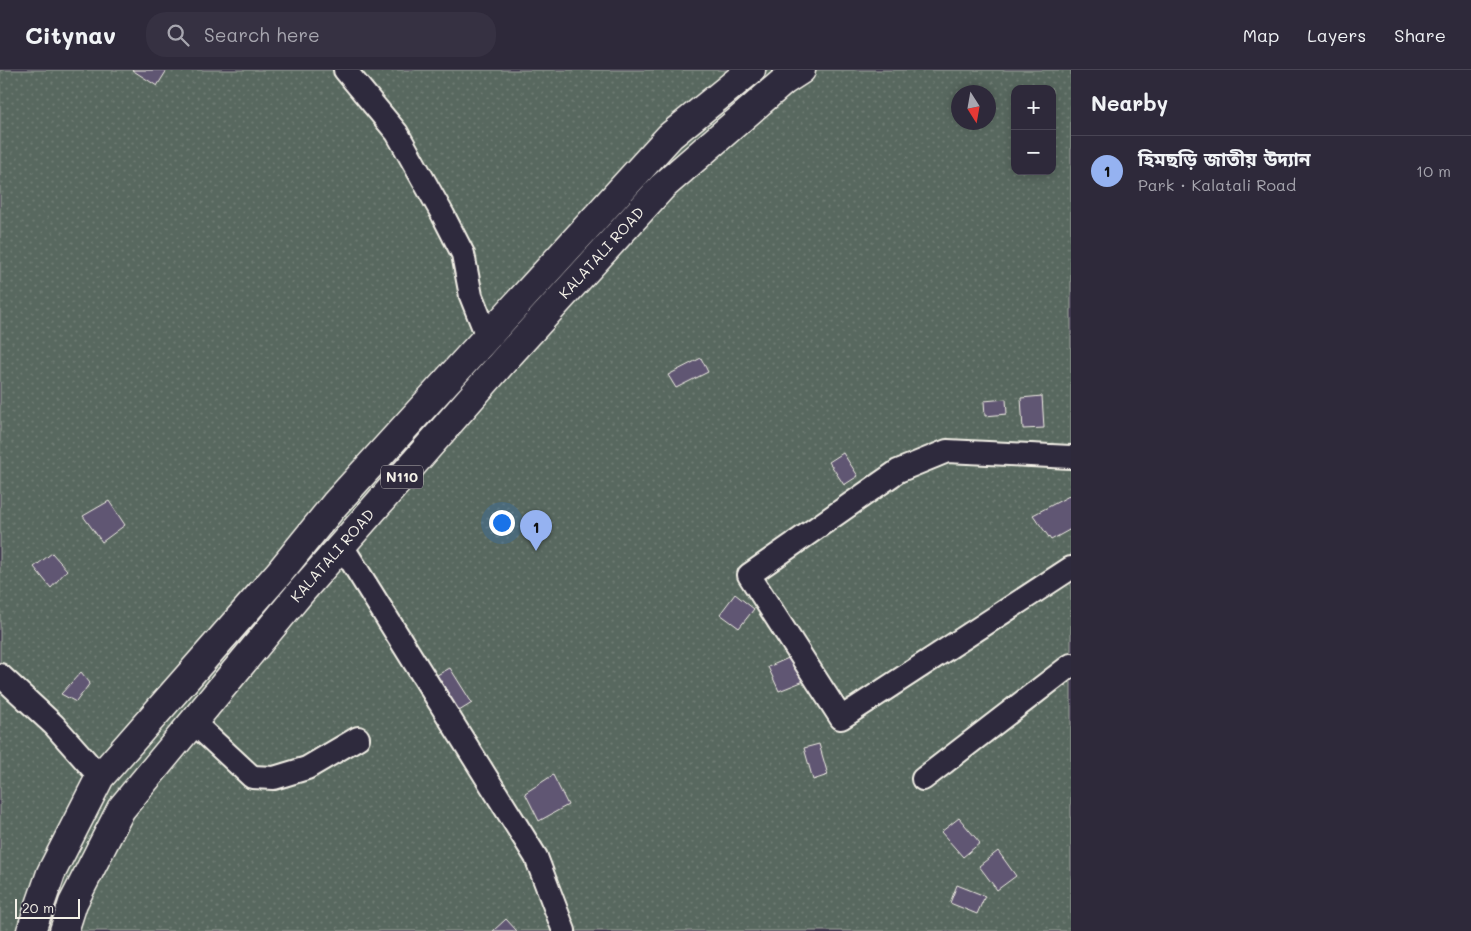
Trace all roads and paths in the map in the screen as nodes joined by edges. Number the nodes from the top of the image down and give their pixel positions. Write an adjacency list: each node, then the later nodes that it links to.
1 (346, 70): 4 (street)
2 (751, 70): 4 (highway, KALATALI ROAD / N110)
3 (800, 70): 6 (highway, KALATALI ROAD / N110)
4 (487, 336): 8 (highway, KALATALI ROAD / N110)
5 (1071, 457): 7 (street)
6 (342, 546): 9 (highway, KALATALI ROAD / N110); 18 (street)
7 (1071, 568)
8 (279, 573): 9 (highway); 14 (highway, KALATALI ROAD / N110)
9 (300, 593): 12 (highway, KALATALI ROAD / N110)
10 (1071, 665): 15 (street)
11 (0, 675): 14 (street)
12 (193, 722): 13 (street); 17 (highway, KALATALI ROAD / N110)
13 (358, 738)
14 (100, 777): 16 (highway, KALATALI ROAD / N110)
15 (923, 779)
16 (31, 931)
17 (64, 931)
18 (564, 931)

